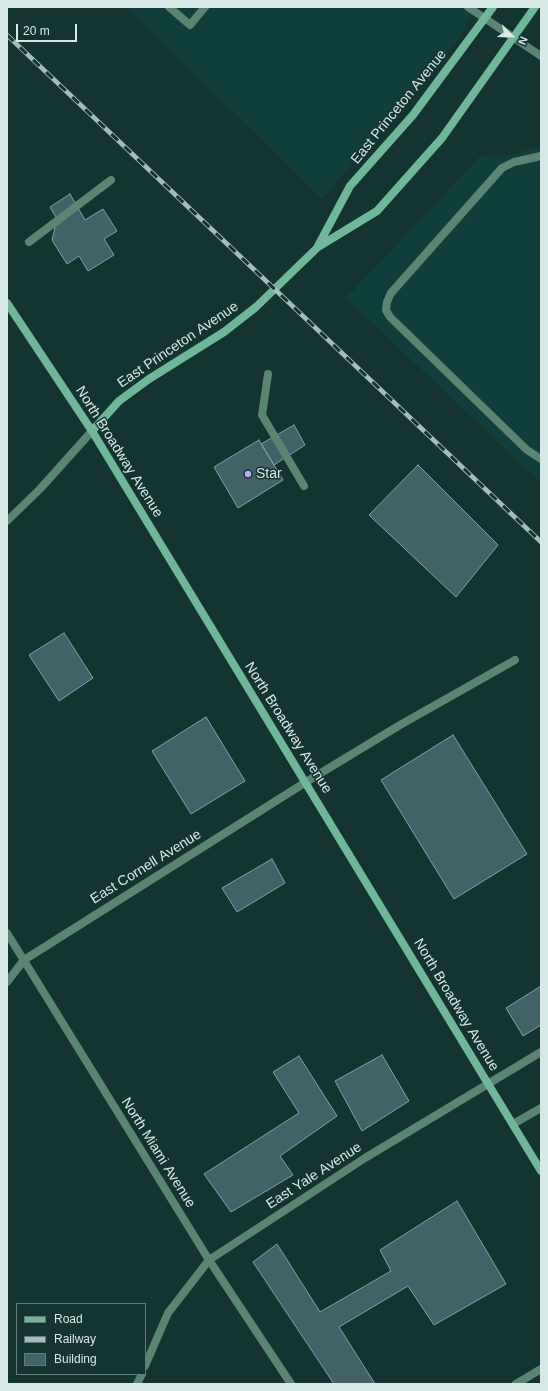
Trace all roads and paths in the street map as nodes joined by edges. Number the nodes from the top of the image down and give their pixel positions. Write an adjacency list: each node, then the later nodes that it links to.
1 (169, 7): 2 (street)
2 (205, 7)
3 (468, 7): 6 (street)
4 (493, 7): 6 (main road, East Princeton Avenue)
5 (535, 7): 7 (main road, East Princeton Avenue)
6 (485, 20): 7 (street); 12 (main road, East Princeton Avenue)
7 (514, 38): 8 (street); 12 (main road, East Princeton Avenue)
8 (541, 56)
9 (541, 156): 16 (street)
10 (111, 180): 11 (street)
11 (29, 242)
12 (318, 247): 15 (main road, East Princeton Avenue)
13 (7, 303): 15 (main road, North Broadway Avenue)
14 (268, 374): 17 (street)
15 (92, 431): 18 (street, East Princeton Avenue); 20 (main road, North Broadway Avenue)
16 (541, 459)
17 (304, 486)
18 (7, 521)
19 (515, 660): 20 (street, East Cornell Avenue)
20 (306, 782): 22 (street, East Cornell Avenue); 25 (main road, North Broadway Avenue)
21 (7, 933): 22 (street, North Miami Avenue)
22 (24, 960): 23 (street, East Cornell Avenue); 29 (street, North Miami Avenue)
23 (7, 982)
24 (541, 1052): 25 (street, East Yale Avenue)
25 (489, 1084): 27 (main road, North Broadway Avenue); 29 (street, East Yale Avenue)
26 (541, 1108): 27 (street)
27 (514, 1124): 28 (main road, North Broadway Avenue)
28 (541, 1170)
29 (209, 1260): 30 (street, East Yale Avenue); 34 (street, North Miami Avenue)
30 (146, 1364)
31 (541, 1369): 35 (street)
32 (142, 1375): 33 (street)
33 (137, 1384)
34 (291, 1384)
35 (516, 1384)

